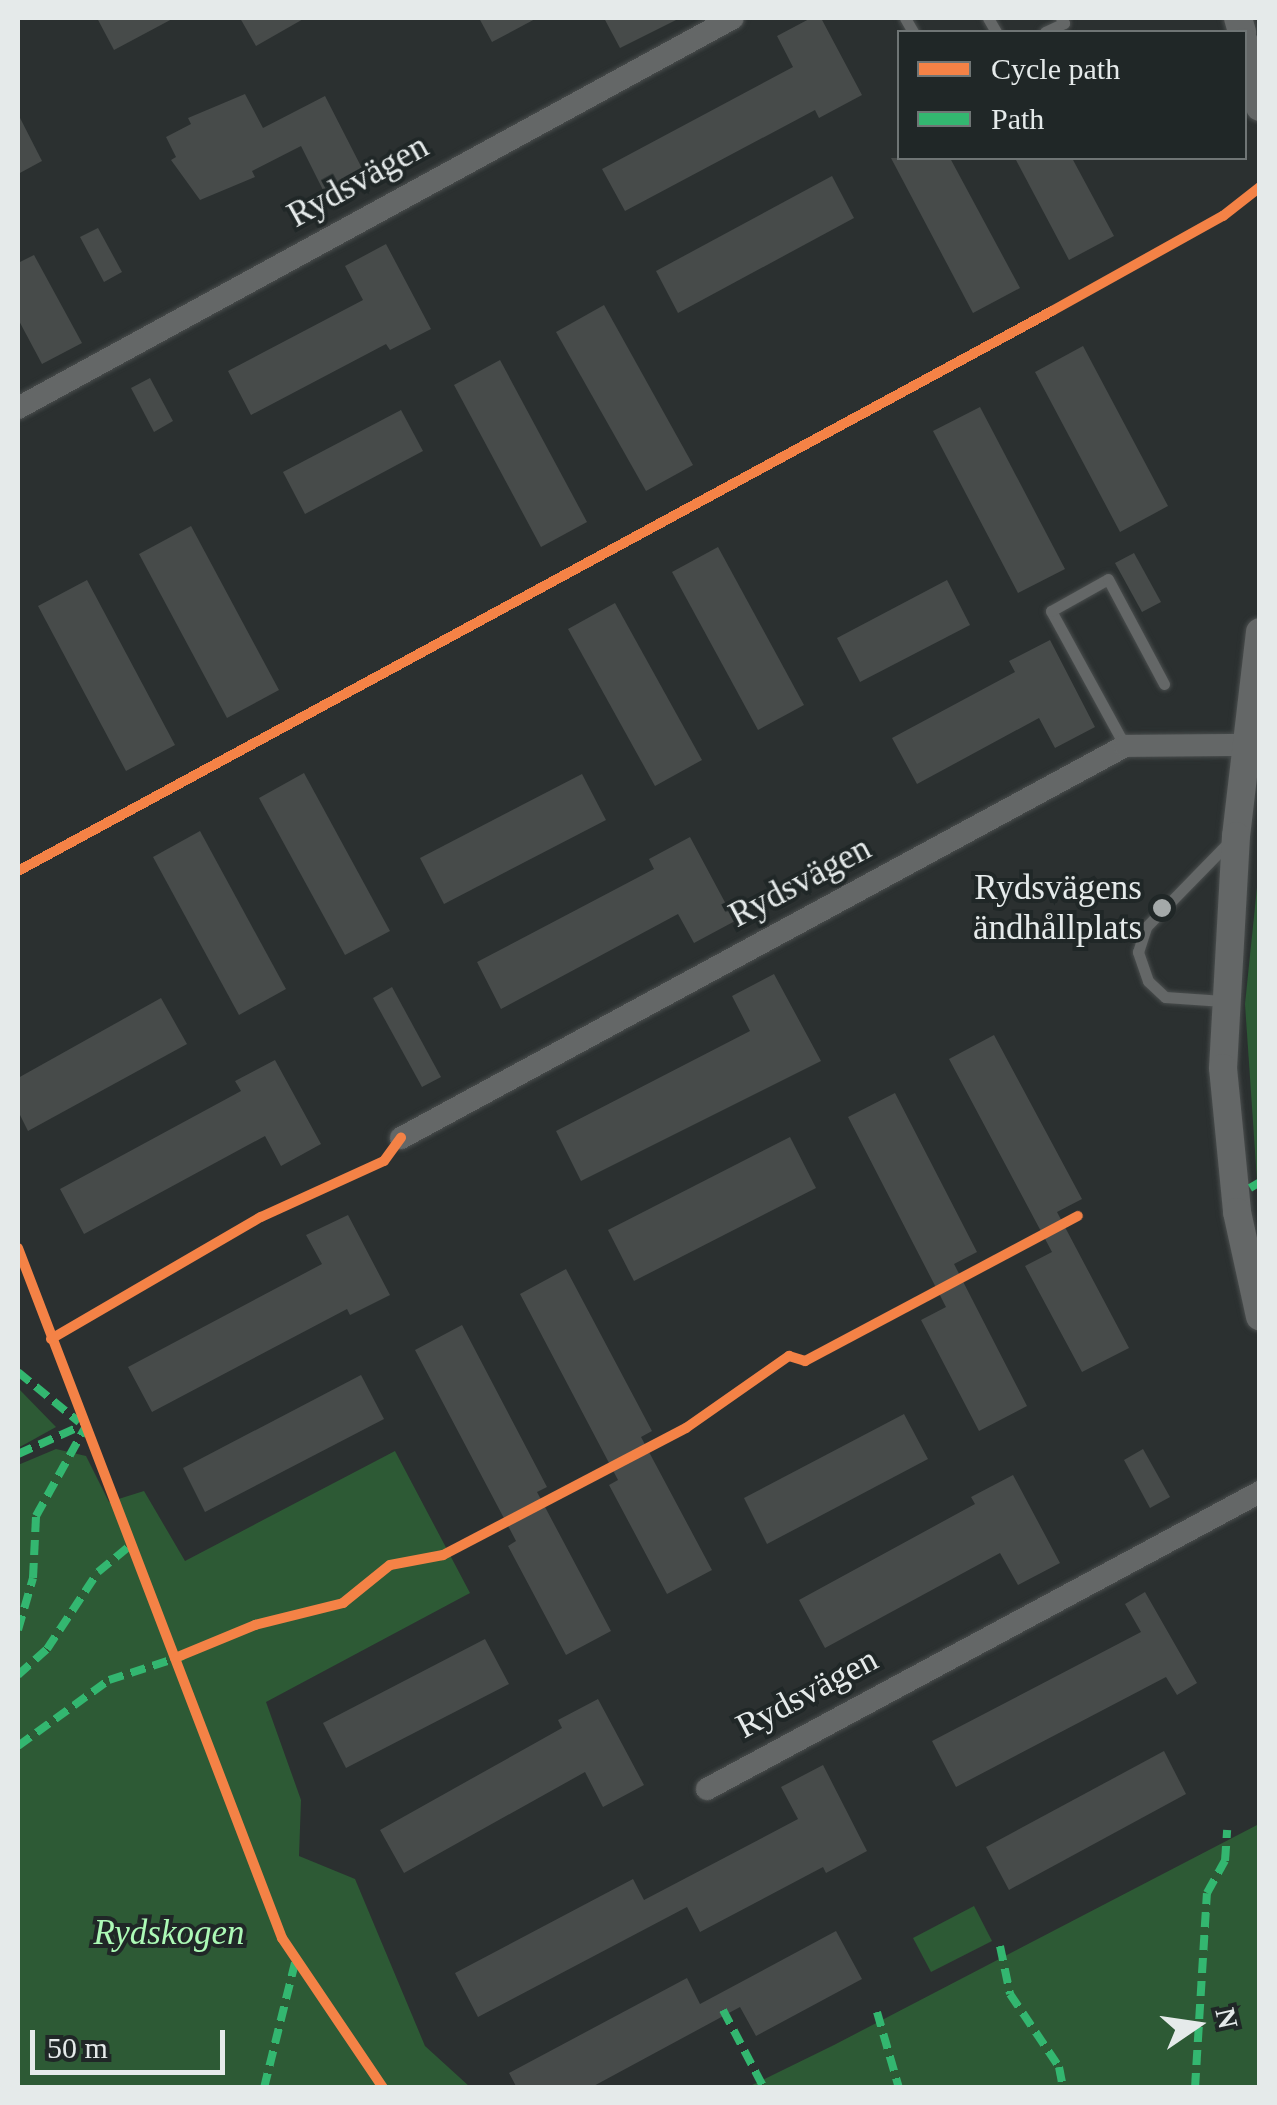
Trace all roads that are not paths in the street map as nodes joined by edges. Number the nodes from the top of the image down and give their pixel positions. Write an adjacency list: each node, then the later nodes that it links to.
1 (733, 18): 4 (street, Rydsvägen)
2 (1247, 54): 3 (street)
3 (1260, 108)
4 (18, 408)
5 (1260, 632): 7 (street)
6 (1164, 684): 8 (lane)
7 (1246, 745): 8 (street, Rydsvägen); 9 (street)
8 (1125, 746): 11 (street, Rydsvägen)
9 (1236, 836): 10 (street); 10 (lane)
10 (1224, 1002): 12 (street)
11 (402, 1138)
12 (1260, 1317)
13 (1260, 1492): 14 (street, Rydsvägen)
14 (706, 1789)

